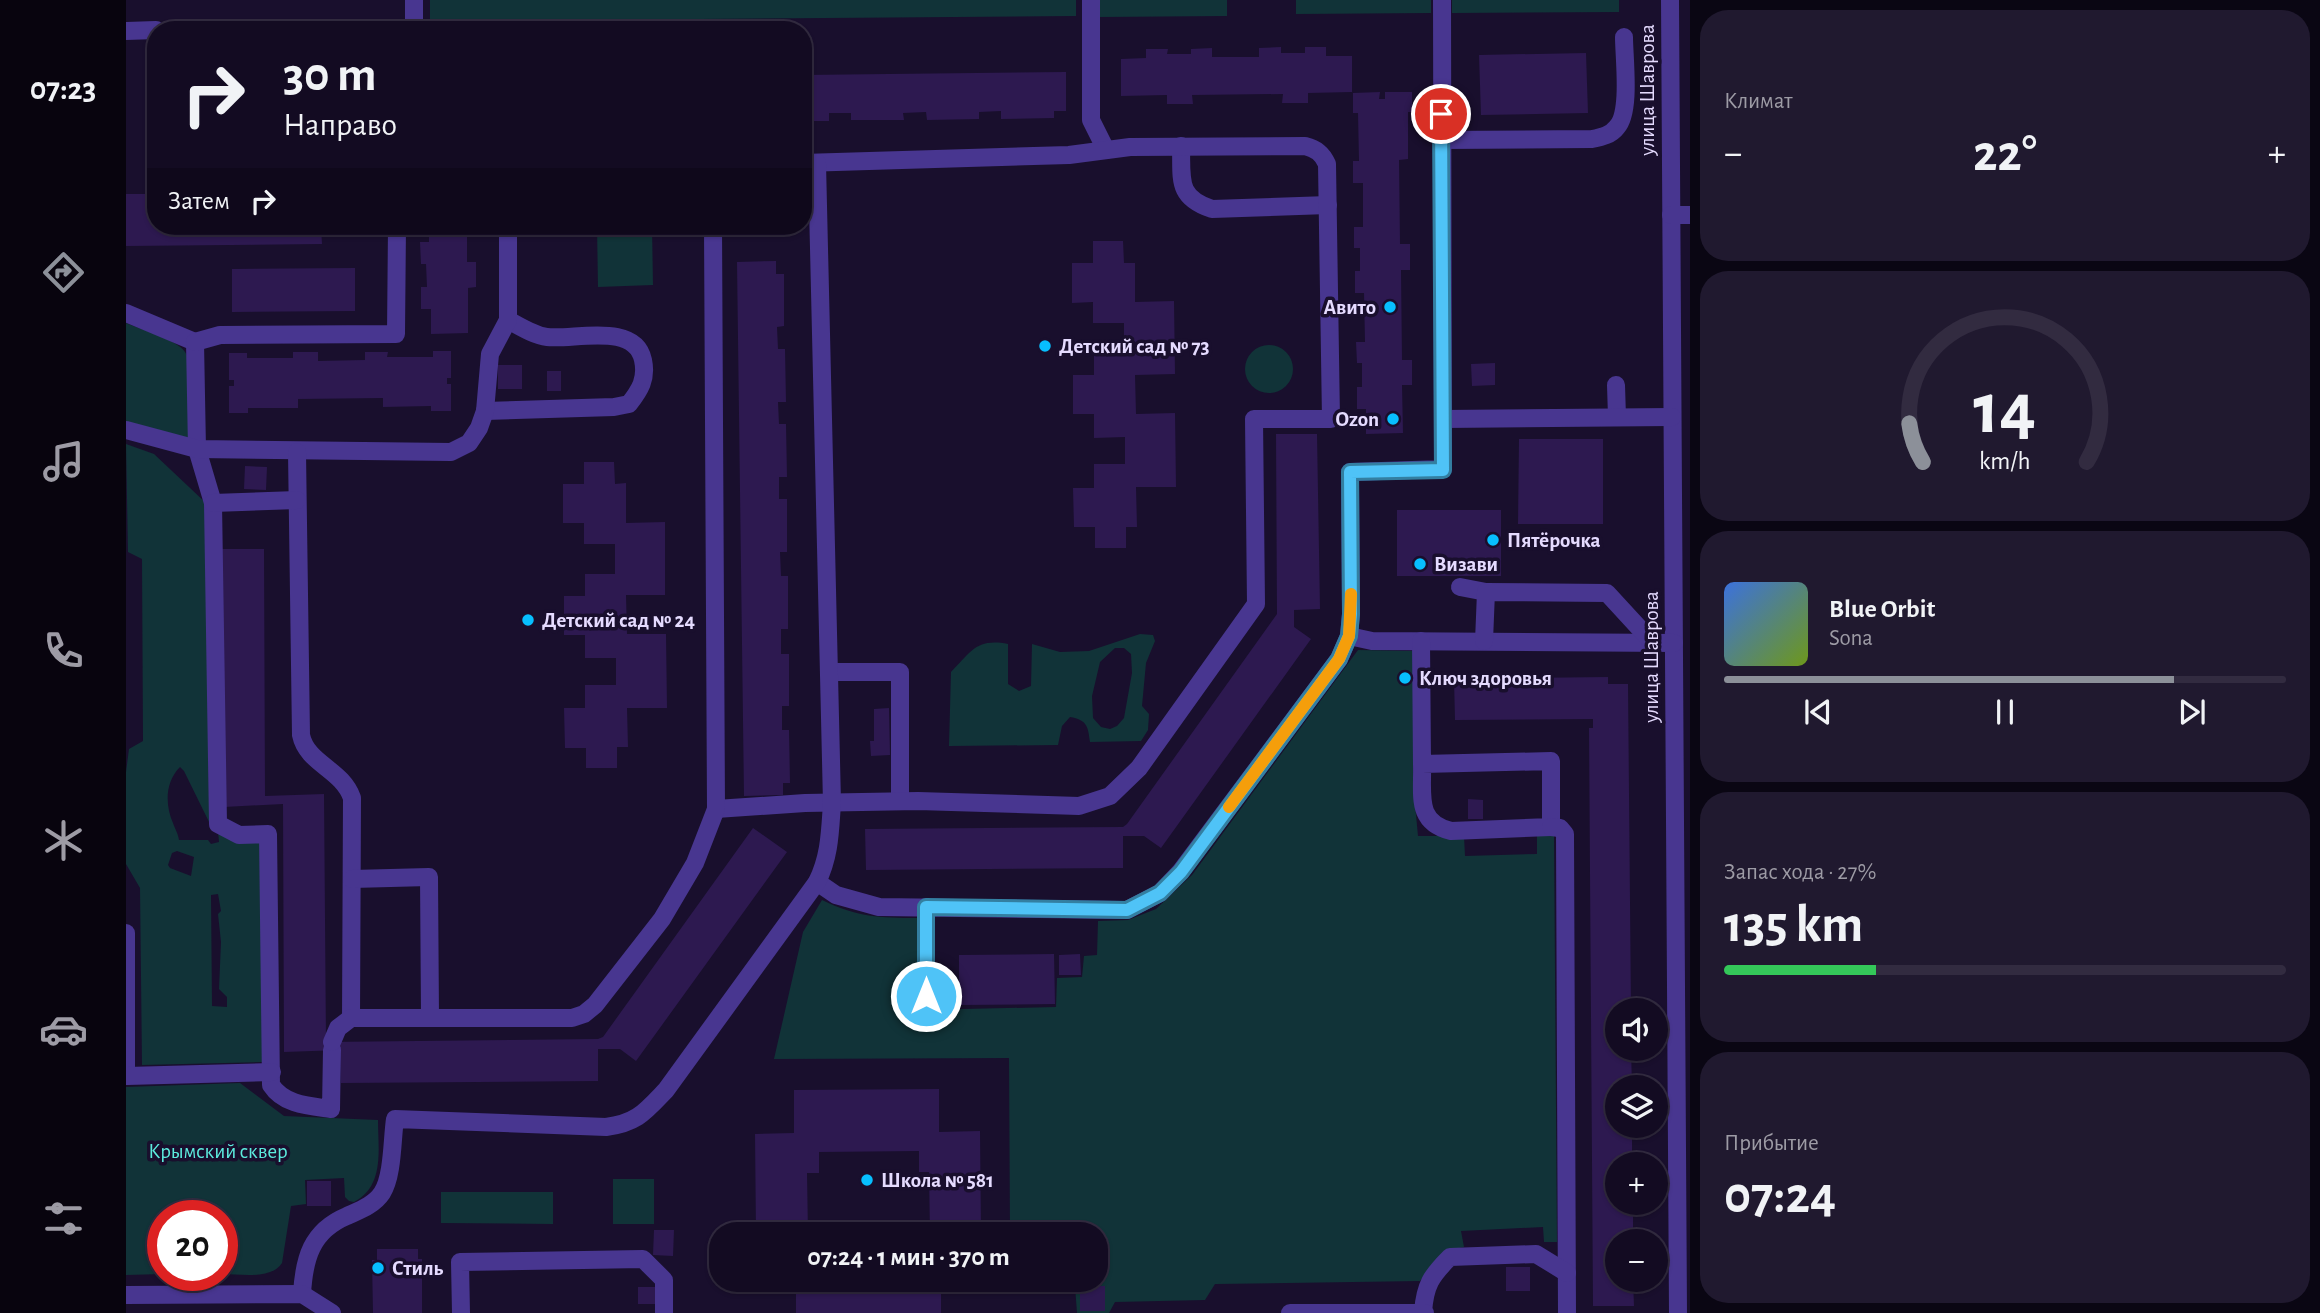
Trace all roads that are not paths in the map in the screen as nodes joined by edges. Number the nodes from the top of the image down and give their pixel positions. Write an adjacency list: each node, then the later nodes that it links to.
1 (414, 0): 5 (street)
2 (1091, 0): 11 (street)
3 (1442, 0): 9 (street)
4 (1670, 0): 14 (street, улица Шаврова)
5 (414, 21)
6 (147, 30): 7 (street)
7 (126, 31)
8 (1624, 37): 9 (street)
9 (1441, 140): 29 (street)
10 (1181, 146): 11 (street); 13 (street); 13 (street)
11 (1105, 150): 12 (street)
12 (812, 163)
13 (1328, 205): 45 (street)
14 (1671, 215): 15 (street); 23 (street, улица Шаврова)
15 (1690, 215)
16 (812, 217): 43 (street)
17 (397, 235): 24 (street)
18 (508, 235): 22 (street)
19 (713, 235): 47 (street)
20 (126, 313): 24 (street)
21 (1690, 319): 23 (street)
22 (508, 320): 26 (street); 26 (street)
23 (1671, 320): 27 (street, улица Шаврова)
24 (195, 342): 31 (street)
25 (1616, 384): 28 (street)
26 (485, 411): 32 (street)
27 (1672, 416): 28 (street); 37 (street, улица Шаврова)
28 (1617, 417): 29 (street)
29 (1443, 419): 38 (street)
30 (126, 430): 31 (street)
31 (197, 449): 32 (street); 34 (street)
32 (297, 452): 33 (street)
33 (297, 500): 34 (street); 49 (street)
34 (213, 503): 56 (street)
35 (1460, 587): 36 (street)
36 (1486, 592): 40 (street); 41 (street)
37 (1682, 597): 42 (street, улица Шаврова)
38 (1349, 636): 39 (street); 51 (street)
39 (1422, 641): 40 (street); 44 (street)
40 (1484, 641): 41 (street)
41 (1653, 643): 42 (street)
42 (1674, 643): 67 (street, улица Шаврова)
43 (829, 672): 45 (street); 46 (street)
44 (1422, 764): 48 (street); 48 (street)
45 (901, 801): 46 (street)
46 (832, 803): 47 (street); 50 (street)
47 (716, 809): 54 (street)
48 (1551, 827): 58 (street)
49 (352, 879): 54 (street); 55 (street)
50 (817, 882): 51 (street); 59 (street)
51 (926, 907): 53 (street)
52 (126, 933): 57 (street)
53 (926, 996)
54 (430, 1017): 55 (street)
55 (351, 1018): 56 (street)
56 (272, 1072): 57 (street)
57 (127, 1076)
58 (1567, 1273): 65 (street); 66 (street)
59 (302, 1294): 60 (street); 61 (street)
60 (126, 1295)
61 (332, 1313)
62 (461, 1313): 63 (street)
63 (664, 1313)
64 (1290, 1313): 65 (street)
65 (1424, 1313)
66 (1567, 1313)
67 (1678, 1313)

